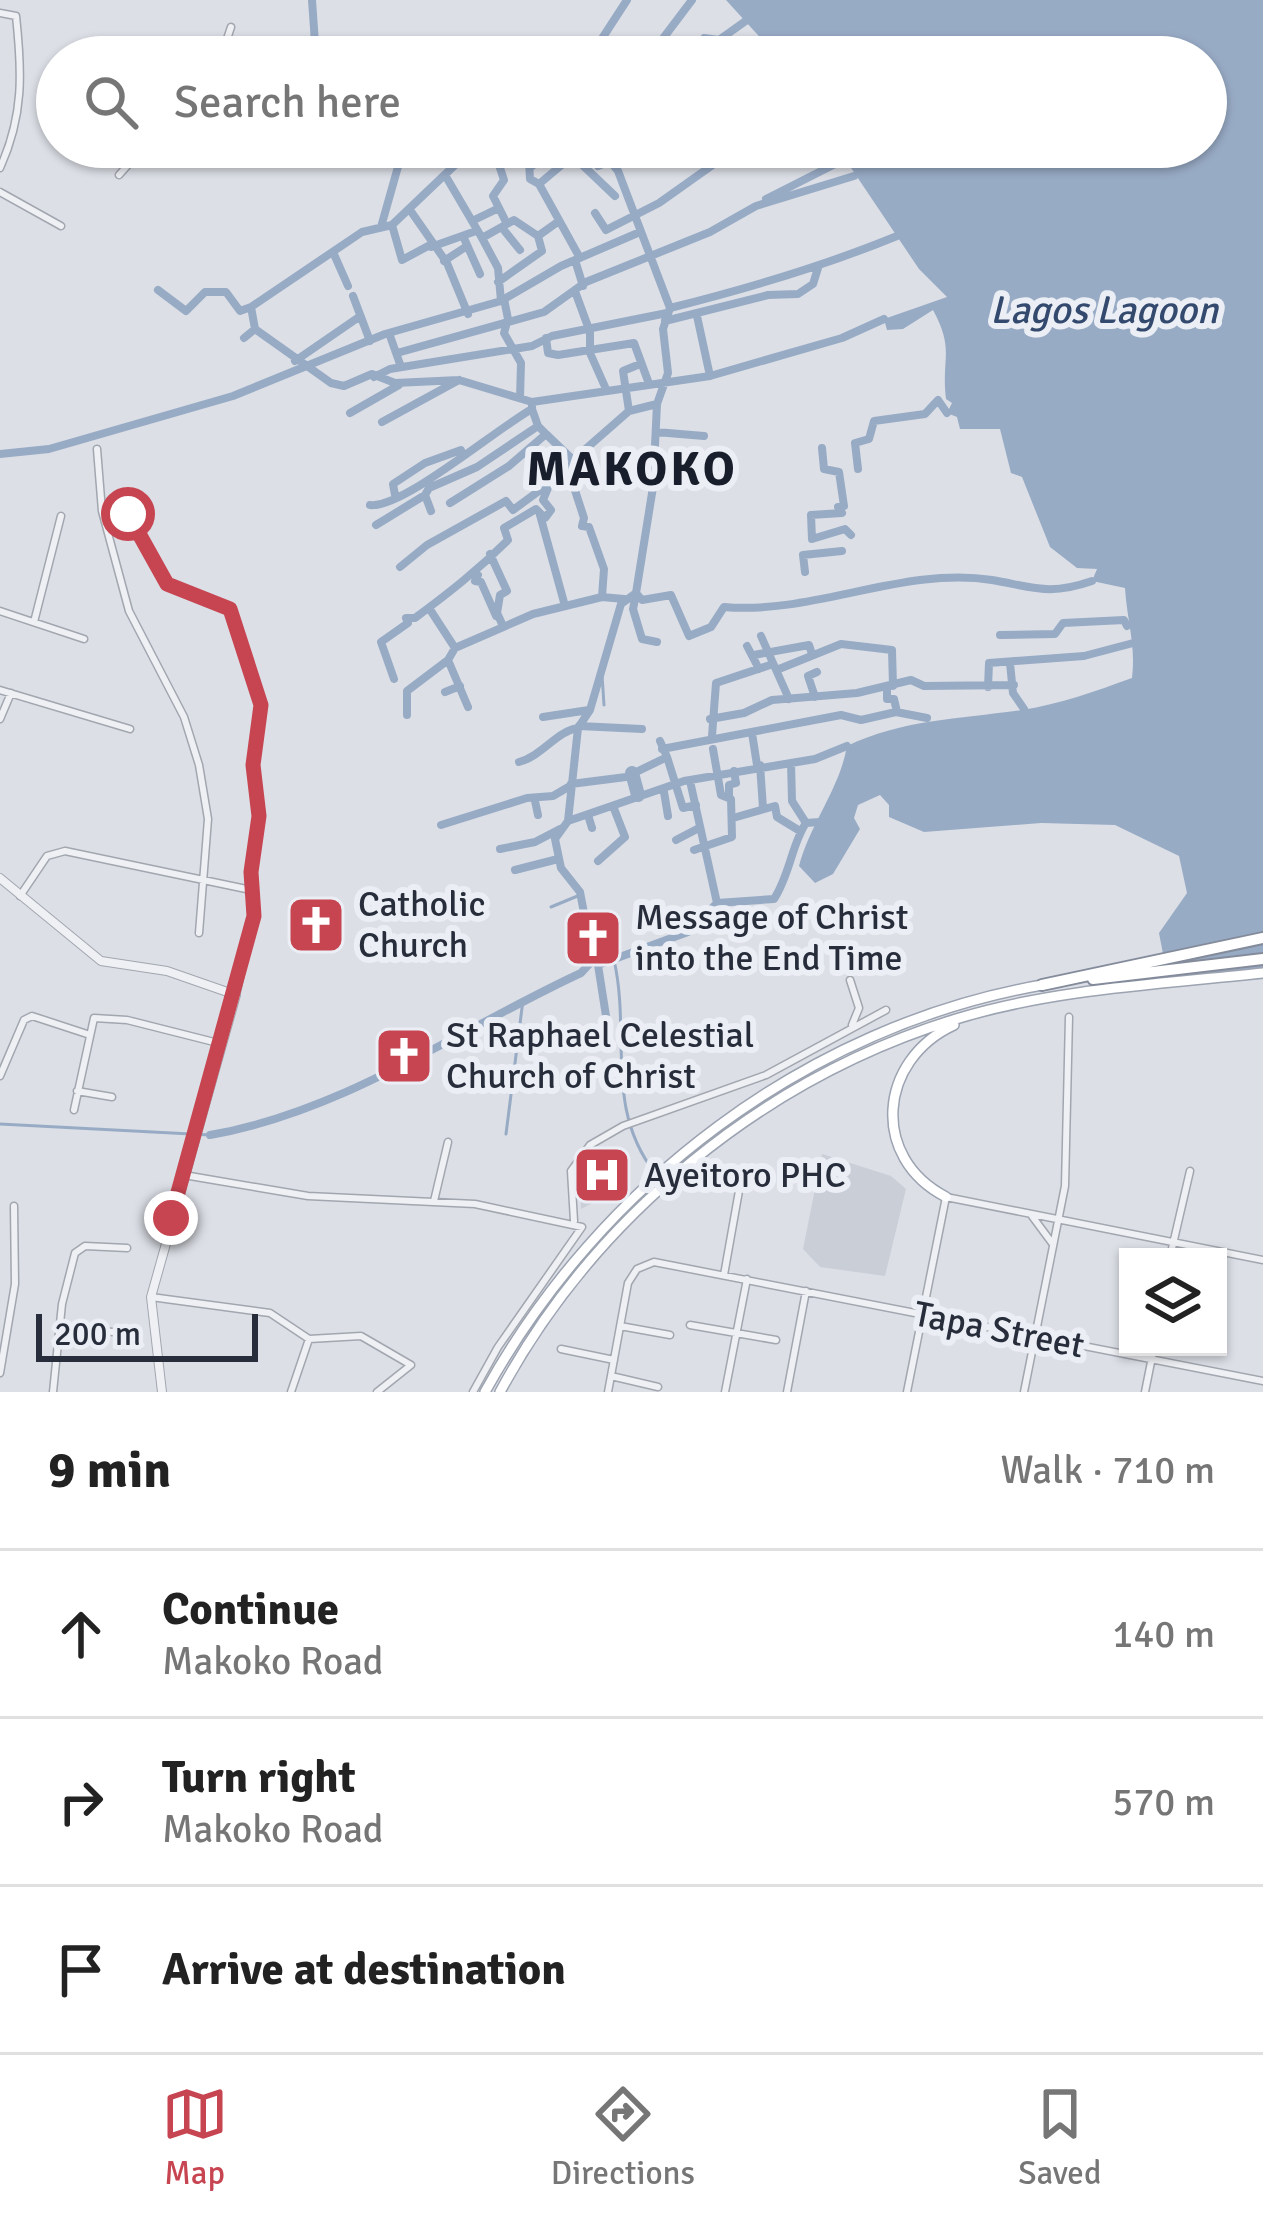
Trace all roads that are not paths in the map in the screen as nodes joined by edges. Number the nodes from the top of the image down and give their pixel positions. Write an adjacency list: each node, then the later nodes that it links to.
1 (0, 13): 4 (street)
2 (231, 27): 3 (street)
3 (228, 36)
4 (0, 168)
5 (126, 168): 6 (street)
6 (119, 176)
7 (0, 192): 8 (street)
8 (61, 226)
9 (97, 449): 10 (street)
10 (102, 511): 20 (street); 21 (street)
11 (62, 516): 13 (street)
12 (0, 611): 13 (street)
13 (34, 622): 14 (street)
14 (84, 639)
15 (0, 690): 16 (street)
16 (11, 693): 17 (street); 18 (street)
17 (0, 719)
18 (130, 729)
19 (0, 878): 22 (street)
20 (202, 881): 21 (street); 22 (street); 23 (street)
21 (250, 890): 29 (street)
22 (20, 896): 29 (street)
23 (199, 933)
24 (1263, 938): 28 (highway)
25 (1263, 959): 28 (highway)
26 (1263, 973): 31 (main road)
27 (850, 980): 33 (street)
28 (1042, 985): 41 (main road)
29 (236, 995): 35 (street)
30 (886, 1010): 33 (street)
31 (984, 1011): 41 (main road); 45 (main road)
32 (1069, 1017): 50 (street)
33 (852, 1024): 51 (street)
34 (87, 1034): 35 (street); 36 (street); 37 (street)
35 (221, 1045): 44 (street)
36 (0, 1076)
37 (77, 1090): 38 (street); 39 (street)
38 (112, 1097)
39 (74, 1110)
40 (448, 1142): 46 (street)
41 (686, 1158): 47 (main road)
42 (1190, 1171): 52 (street)
43 (742, 1174): 57 (street)
44 (184, 1175): 46 (street); 60 (street)
45 (946, 1197): 49 (street); 61 (street)
46 (434, 1201): 51 (street)
47 (636, 1203): 84 (main road); 85 (main road)
48 (14, 1206): 75 (street)
49 (1031, 1215): 50 (street); 53 (street)
50 (1058, 1221): 52 (street); 53 (street)
51 (574, 1222): 83 (street)
52 (1173, 1242): 55 (street); 56 (street)
53 (1054, 1246): 68 (street)
54 (127, 1248): 64 (street)
55 (1172, 1248)
56 (1263, 1260)
57 (724, 1275): 58 (street, Tapa Street); 63 (street, Tapa Street)
58 (747, 1280): 59 (street, Tapa Street); 66 (street)
59 (806, 1292): 61 (street, Tapa Street); 88 (street)
60 (151, 1297): 69 (street); 80 (street)
61 (923, 1315): 68 (street, Tapa Street); 89 (street)
62 (690, 1325): 66 (street)
63 (620, 1326): 67 (street); 73 (street)
64 (60, 1329): 65 (street); 79 (street)
65 (114, 1332)
66 (736, 1332): 70 (street); 87 (street)
67 (670, 1335)
68 (1034, 1336): 74 (street, Tapa Street); 90 (street)
69 (309, 1339): 81 (street); 82 (street)
70 (776, 1340)
71 (561, 1349): 73 (street)
72 (1152, 1356): 74 (street)
73 (614, 1360): 76 (street)
74 (1151, 1361): 77 (street, Tapa Street); 91 (street)
75 (0, 1373)
76 (610, 1376): 78 (street); 86 (street)
77 (1263, 1381)
78 (658, 1387)
79 (53, 1392)
80 (162, 1392)
81 (291, 1392)
82 (377, 1392)
83 (473, 1392)
84 (484, 1392)
85 (500, 1392)
86 (608, 1392)
87 (725, 1392)
88 (788, 1392)
89 (907, 1392)
90 (1024, 1392)
91 (1145, 1392)

